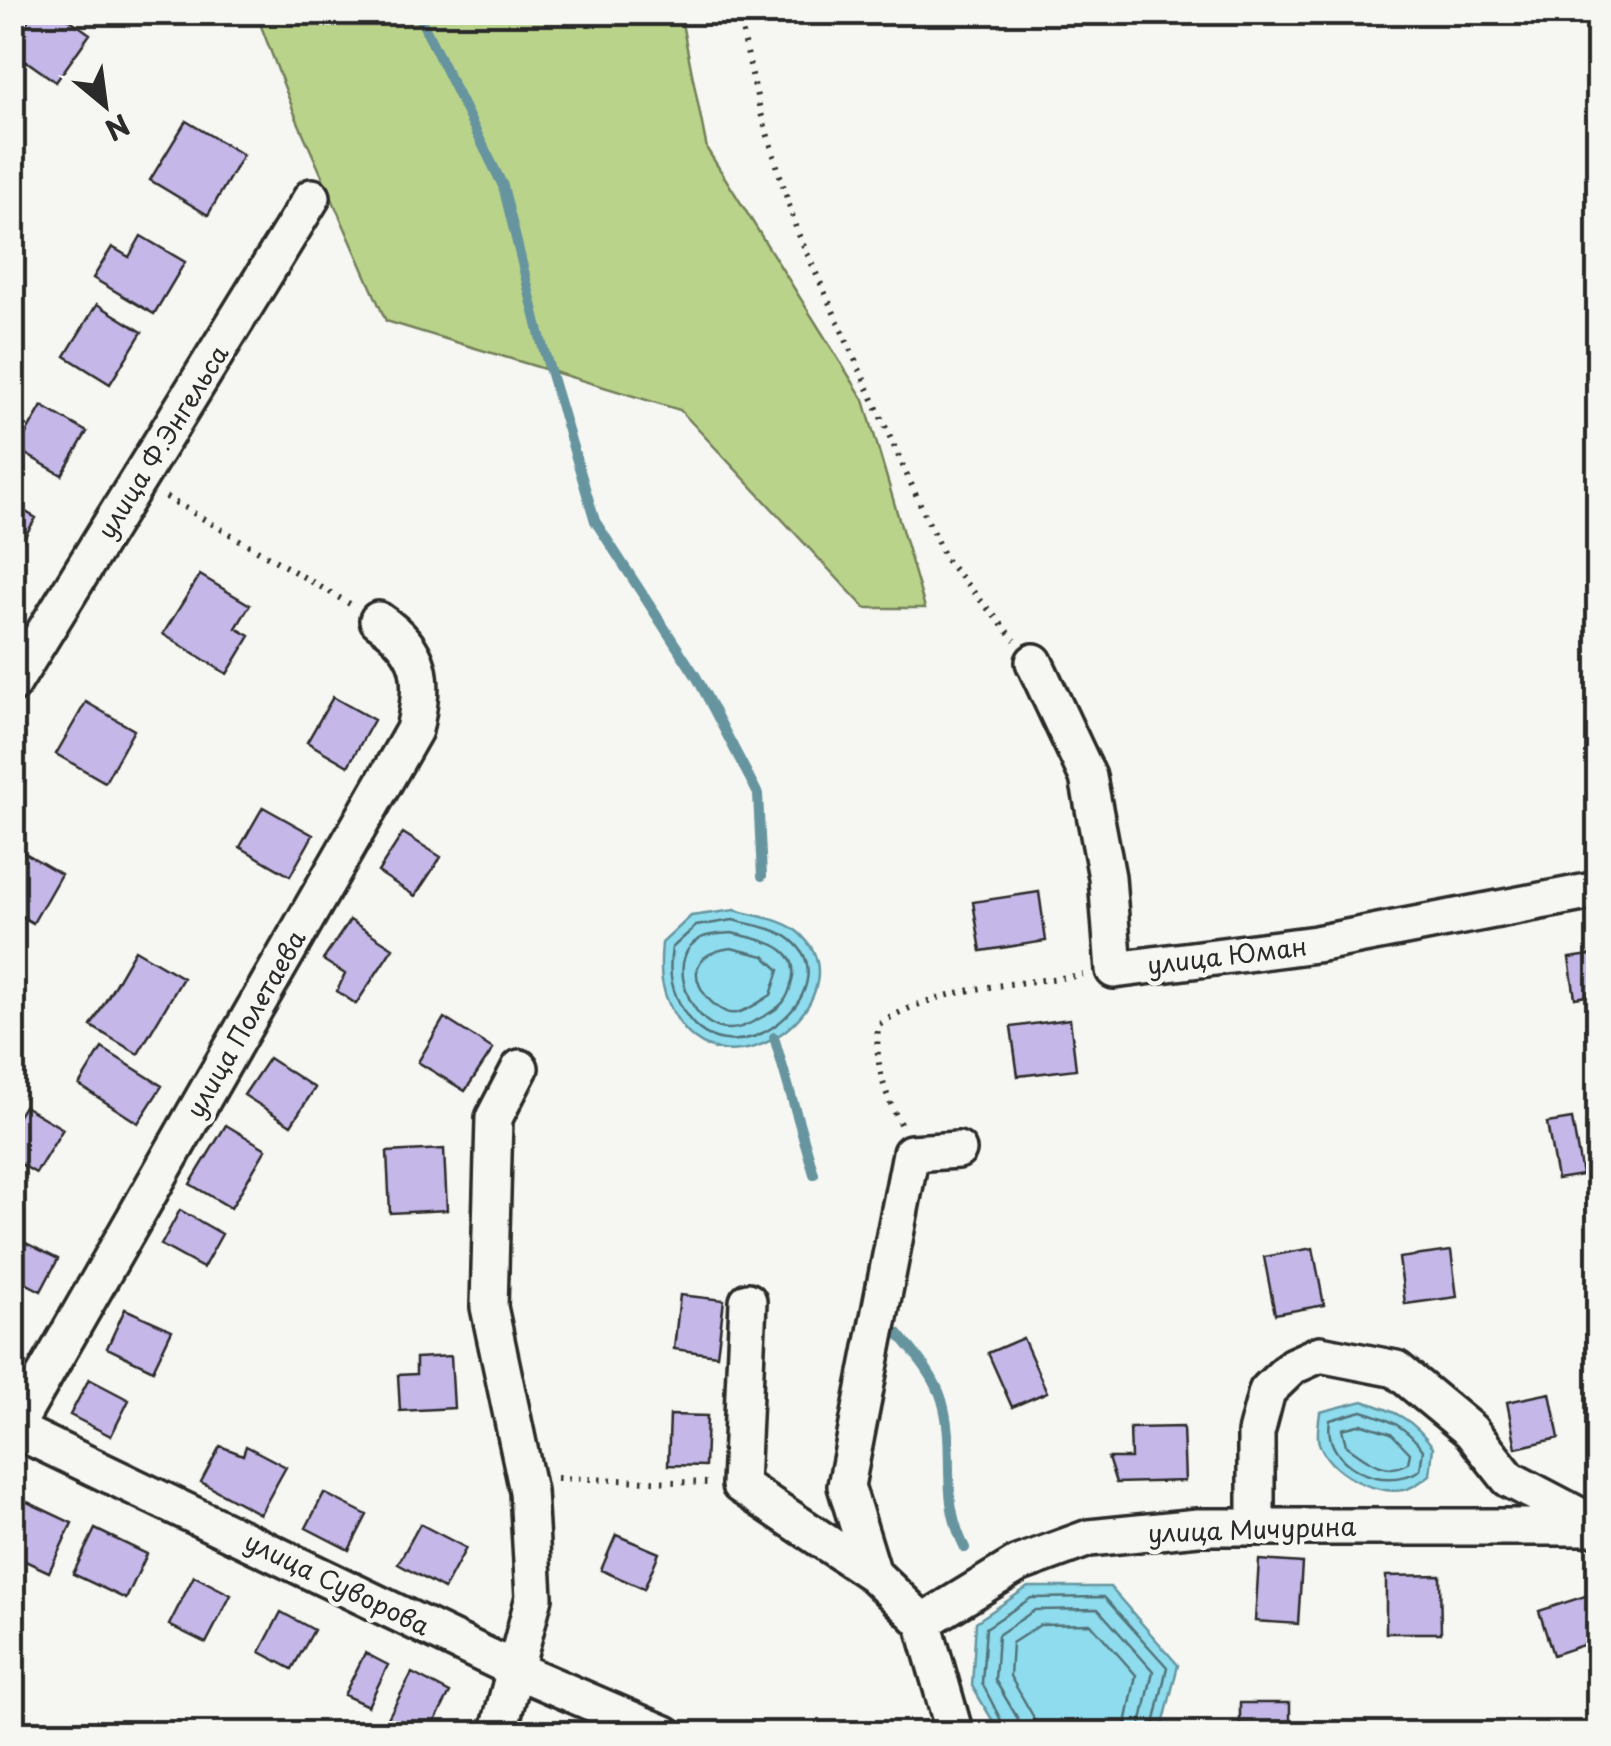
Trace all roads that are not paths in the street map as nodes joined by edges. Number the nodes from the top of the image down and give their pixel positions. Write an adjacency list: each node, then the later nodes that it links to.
1 (312, 198): 4 (street, улица Ф.Энгельса)
2 (378, 620): 9 (street, улица Полетаева)
3 (1034, 662): 5 (street, улица Юман)
4 (12, 685)
5 (1598, 890)
6 (520, 1068): 14 (street)
7 (958, 1150): 12 (street)
8 (748, 1301): 12 (street)
9 (13, 1428): 14 (street, улица Суворова)
10 (1256, 1527): 11 (street, улица Мичурина); 11 (street); 13 (street, улица Мичурина)
11 (1598, 1527)
12 (873, 1574): 13 (street)
13 (923, 1622): 17 (street)
14 (516, 1670): 15 (street); 16 (street, улица Суворова)
15 (498, 1734)
16 (664, 1734)
17 (955, 1734)

